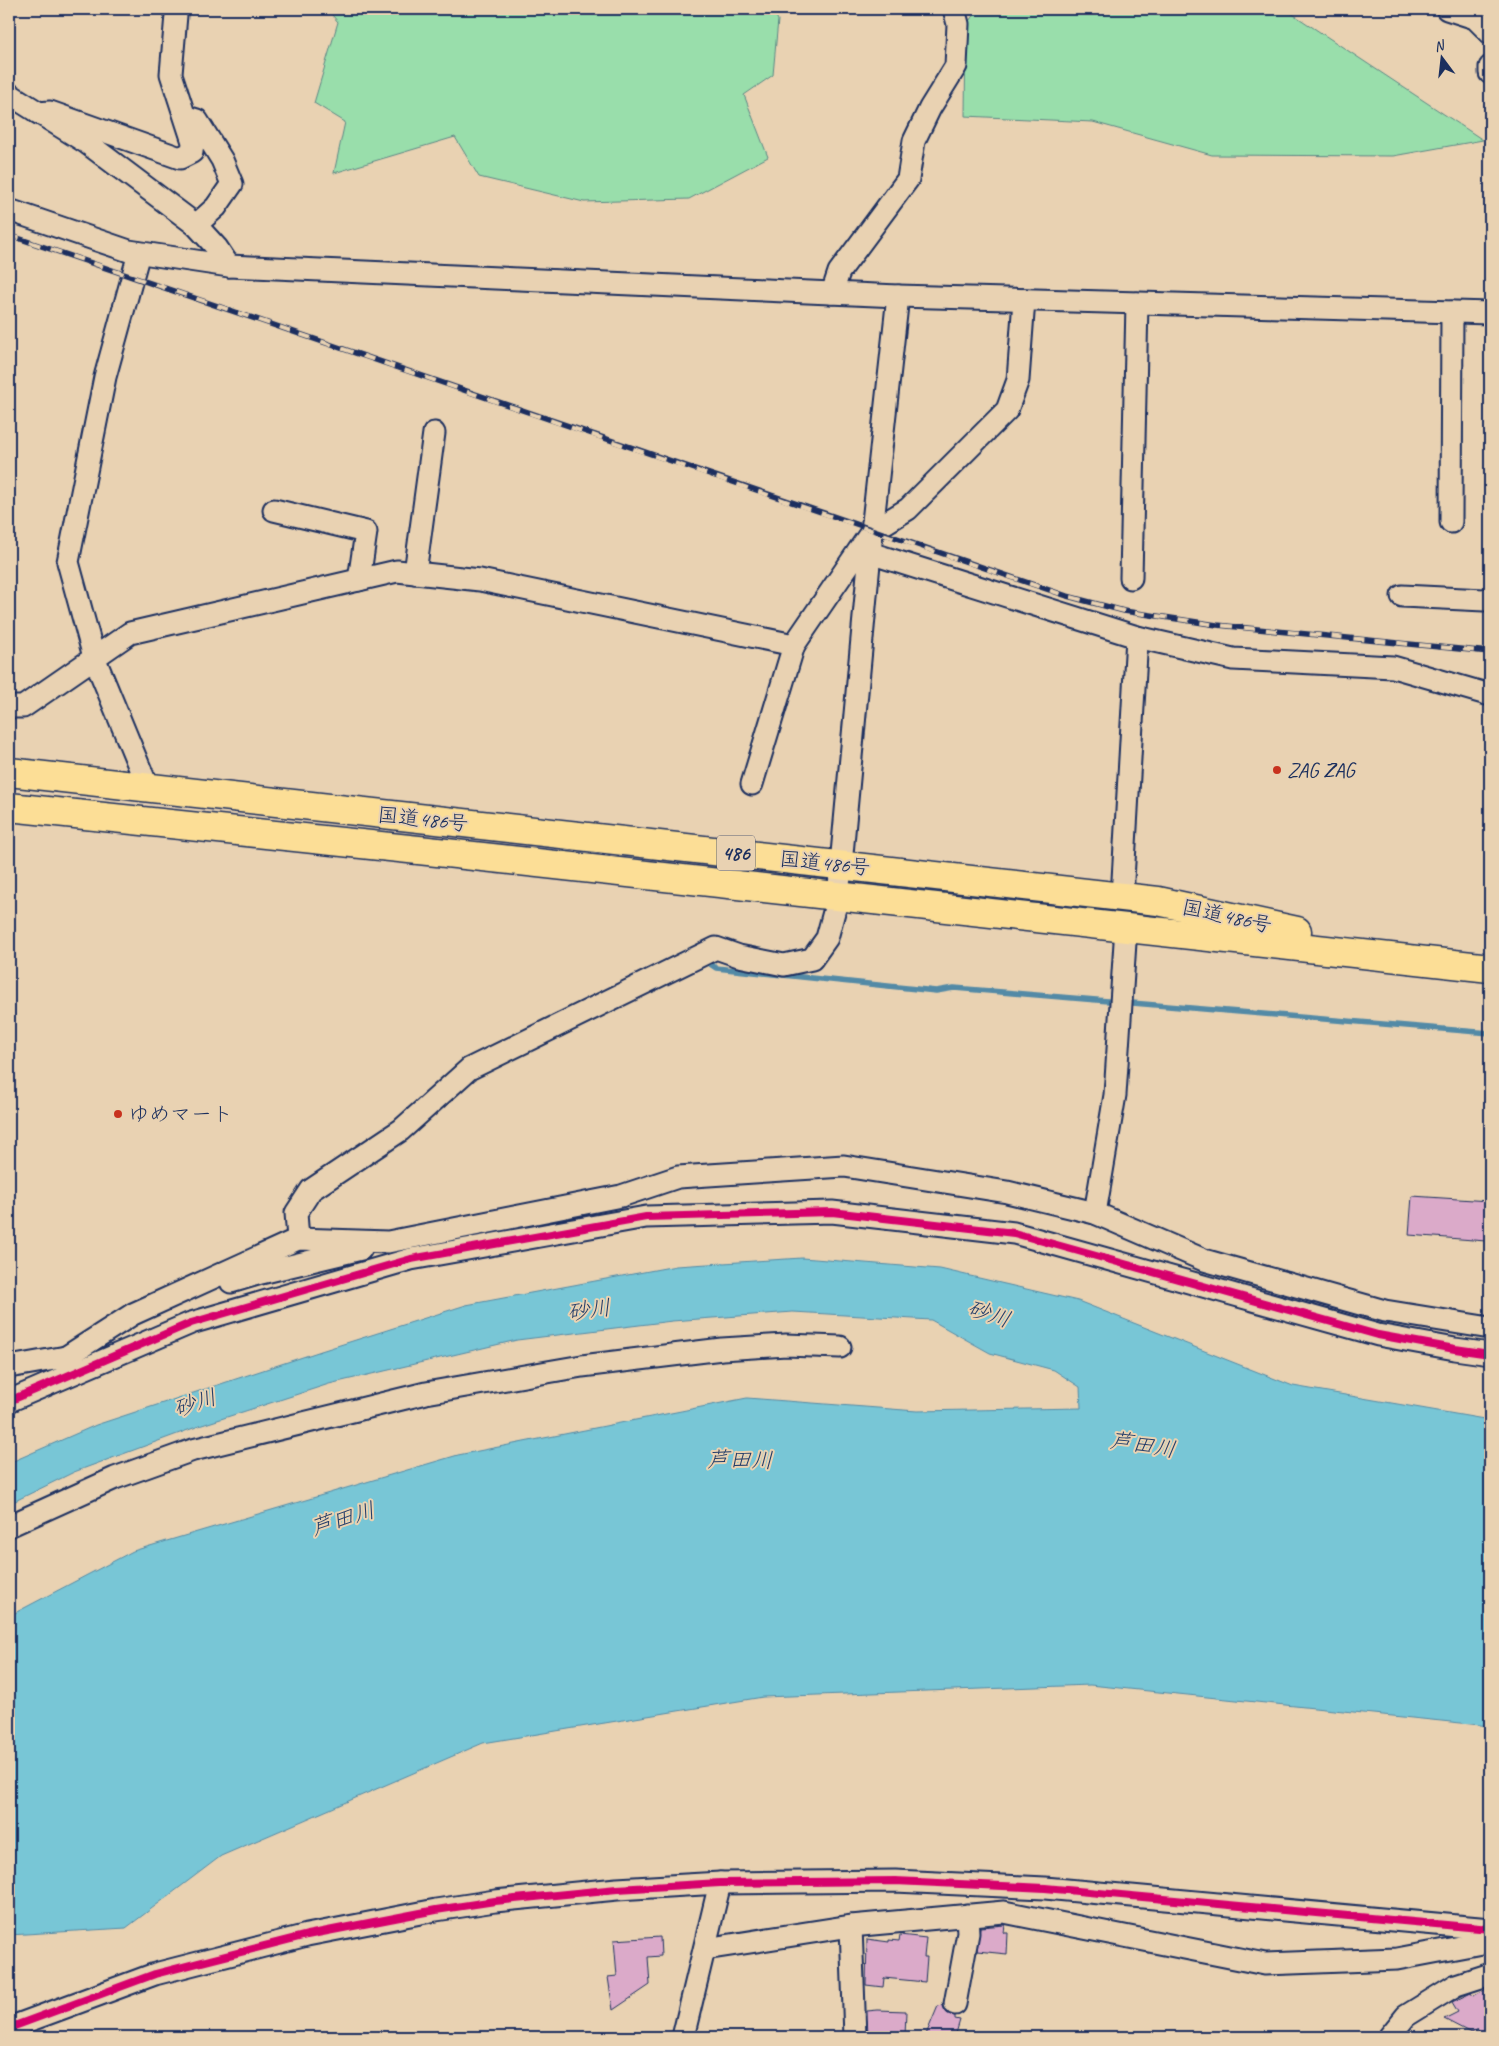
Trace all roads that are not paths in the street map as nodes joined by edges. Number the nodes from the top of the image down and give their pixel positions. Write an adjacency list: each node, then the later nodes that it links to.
1 (954, 9): 14 (street)
2 (1447, 9): 4 (street)
3 (176, 15): 9 (street)
4 (1490, 33)
5 (1490, 67): 6 (street)
6 (1490, 73)
7 (9, 94): 8 (street)
8 (38, 113): 9 (street); 11 (street)
9 (185, 117): 11 (street)
10 (9, 210): 12 (street)
11 (196, 225): 13 (street)
12 (139, 253): 13 (street); 32 (street)
13 (229, 266): 14 (street)
14 (832, 293): 15 (street)
15 (898, 296): 16 (street); 23 (street)
16 (1024, 300): 17 (street); 23 (street)
17 (1137, 303): 18 (street); 26 (street)
18 (1452, 312): 19 (street); 22 (street)
19 (1490, 313)
20 (434, 433): 25 (street)
21 (274, 510): 27 (street)
22 (1450, 522)
23 (872, 531): 24 (street); 31 (street)
24 (870, 553): 30 (street); 39 (street)
25 (415, 573): 27 (street); 31 (street)
26 (1131, 578)
27 (359, 580): 32 (street)
28 (1402, 596): 29 (street)
29 (1490, 598)
30 (1137, 637): 33 (street); 41 (street)
31 (794, 645): 36 (street)
32 (94, 657): 34 (street); 37 (street)
33 (1490, 695)
34 (9, 707)
35 (9, 772): 37 (highway, 国道486号 / 486)
36 (752, 784)
37 (148, 788): 39 (highway, 国道486号 / 486)
38 (9, 806): 40 (highway, 国道486号 / 486)
39 (842, 865): 40 (street); 41 (highway, 国道486号 / 486)
40 (838, 897): 42 (highway, 国道486号 / 486); 46 (street)
41 (1122, 897): 43 (highway, 国道486号 / 486)
42 (1126, 927): 43 (highway, 国道486号 / 486); 45 (street)
43 (1458, 965): 44 (highway, 国道486号 / 486)
44 (1490, 968)
45 (1095, 1213): 47 (street); 49 (street)
46 (298, 1239): 47 (street); 48 (street)
47 (388, 1242): 48 (street)
48 (133, 1314): 52 (street)
49 (1490, 1328)
50 (840, 1347): 55 (street)
51 (1490, 1354): 52 (street)
52 (73, 1364): 53 (street); 54 (street)
53 (9, 1367)
54 (9, 1401)
55 (9, 1526)
56 (720, 1883): 59 (street); 60 (street); 63 (street)
57 (967, 1915): 58 (street); 59 (street); 62 (street)
58 (851, 1926): 60 (street); 64 (street)
59 (1489, 1937)
60 (704, 1948): 65 (street)
61 (1490, 1974): 66 (street)
62 (954, 2004)
63 (9, 2028)
64 (854, 2036)
65 (683, 2037)
66 (1389, 2037)

